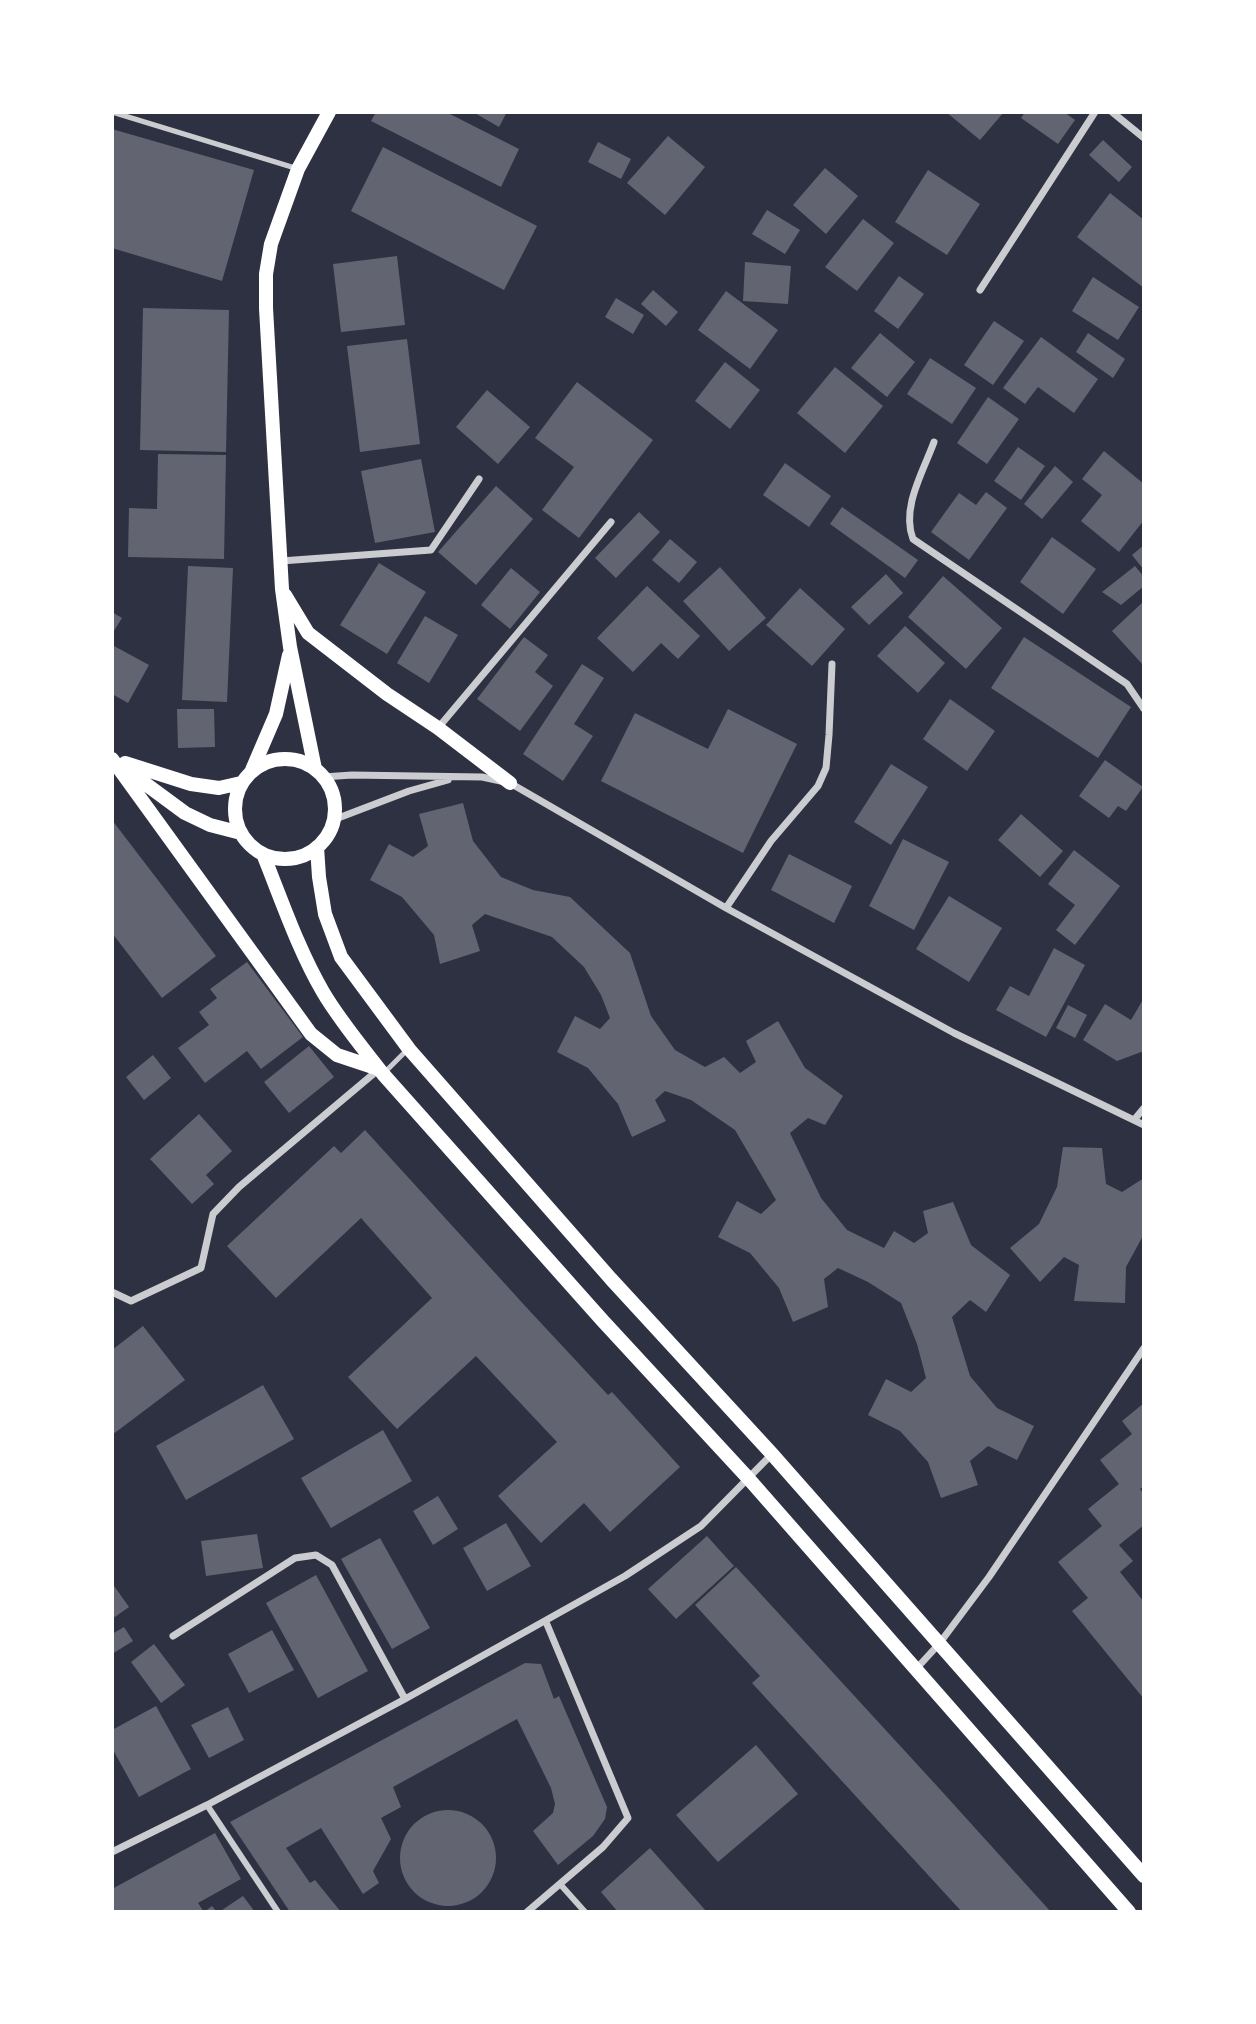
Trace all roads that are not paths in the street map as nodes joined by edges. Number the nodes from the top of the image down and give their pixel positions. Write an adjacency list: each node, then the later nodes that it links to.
1 (329, 112): 6 (main road)
2 (1095, 112): 7 (street)
3 (1112, 112): 5 (street)
4 (112, 113): 6 (lane)
5 (1144, 138)
6 (298, 169): 11 (main road)
7 (980, 290)
8 (934, 442): 15 (street)
9 (479, 478): 11 (street)
10 (611, 522): 16 (street)
11 (280, 561): 12 (main road)
12 (282, 589): 13 (main road); 16 (main road)
13 (290, 647): 18 (main road); 19 (main road)
14 (832, 664): 27 (street)
15 (1144, 709)
16 (438, 728): 22 (main road)
17 (112, 759): 21 (main road); 24 (main road); 29 (main road)
18 (252, 770): 19 (main road); 21 (main road)
19 (319, 773): 20 (street); 23 (main road)
20 (456, 777): 22 (street); 23 (street)
21 (242, 783): 24 (main road)
22 (510, 783): 27 (street)
23 (333, 820): 25 (main road)
24 (241, 833): 26 (main road)
25 (317, 847): 26 (main road); 28 (main road)
26 (263, 854): 29 (main road)
27 (726, 908): 31 (street)
28 (409, 1049): 29 (lane); 35 (main road)
29 (381, 1072): 33 (street); 36 (main road)
30 (1144, 1108): 31 (street)
31 (1134, 1120): 32 (street)
32 (1144, 1125)
33 (112, 1292)
34 (1144, 1348): 39 (street)
35 (772, 1454): 36 (street); 39 (main road)
36 (748, 1478): 37 (street); 40 (main road)
37 (546, 1622): 41 (street); 45 (street)
38 (173, 1636): 41 (street)
39 (939, 1644): 40 (street); 44 (main road)
40 (915, 1670): 49 (main road)
41 (405, 1699): 42 (street)
42 (207, 1805): 43 (street); 46 (street)
43 (112, 1852)
44 (1144, 1876)
45 (560, 1884): 47 (street); 48 (street)
46 (278, 1912)
47 (527, 1912)
48 (585, 1912)
49 (1129, 1912)

